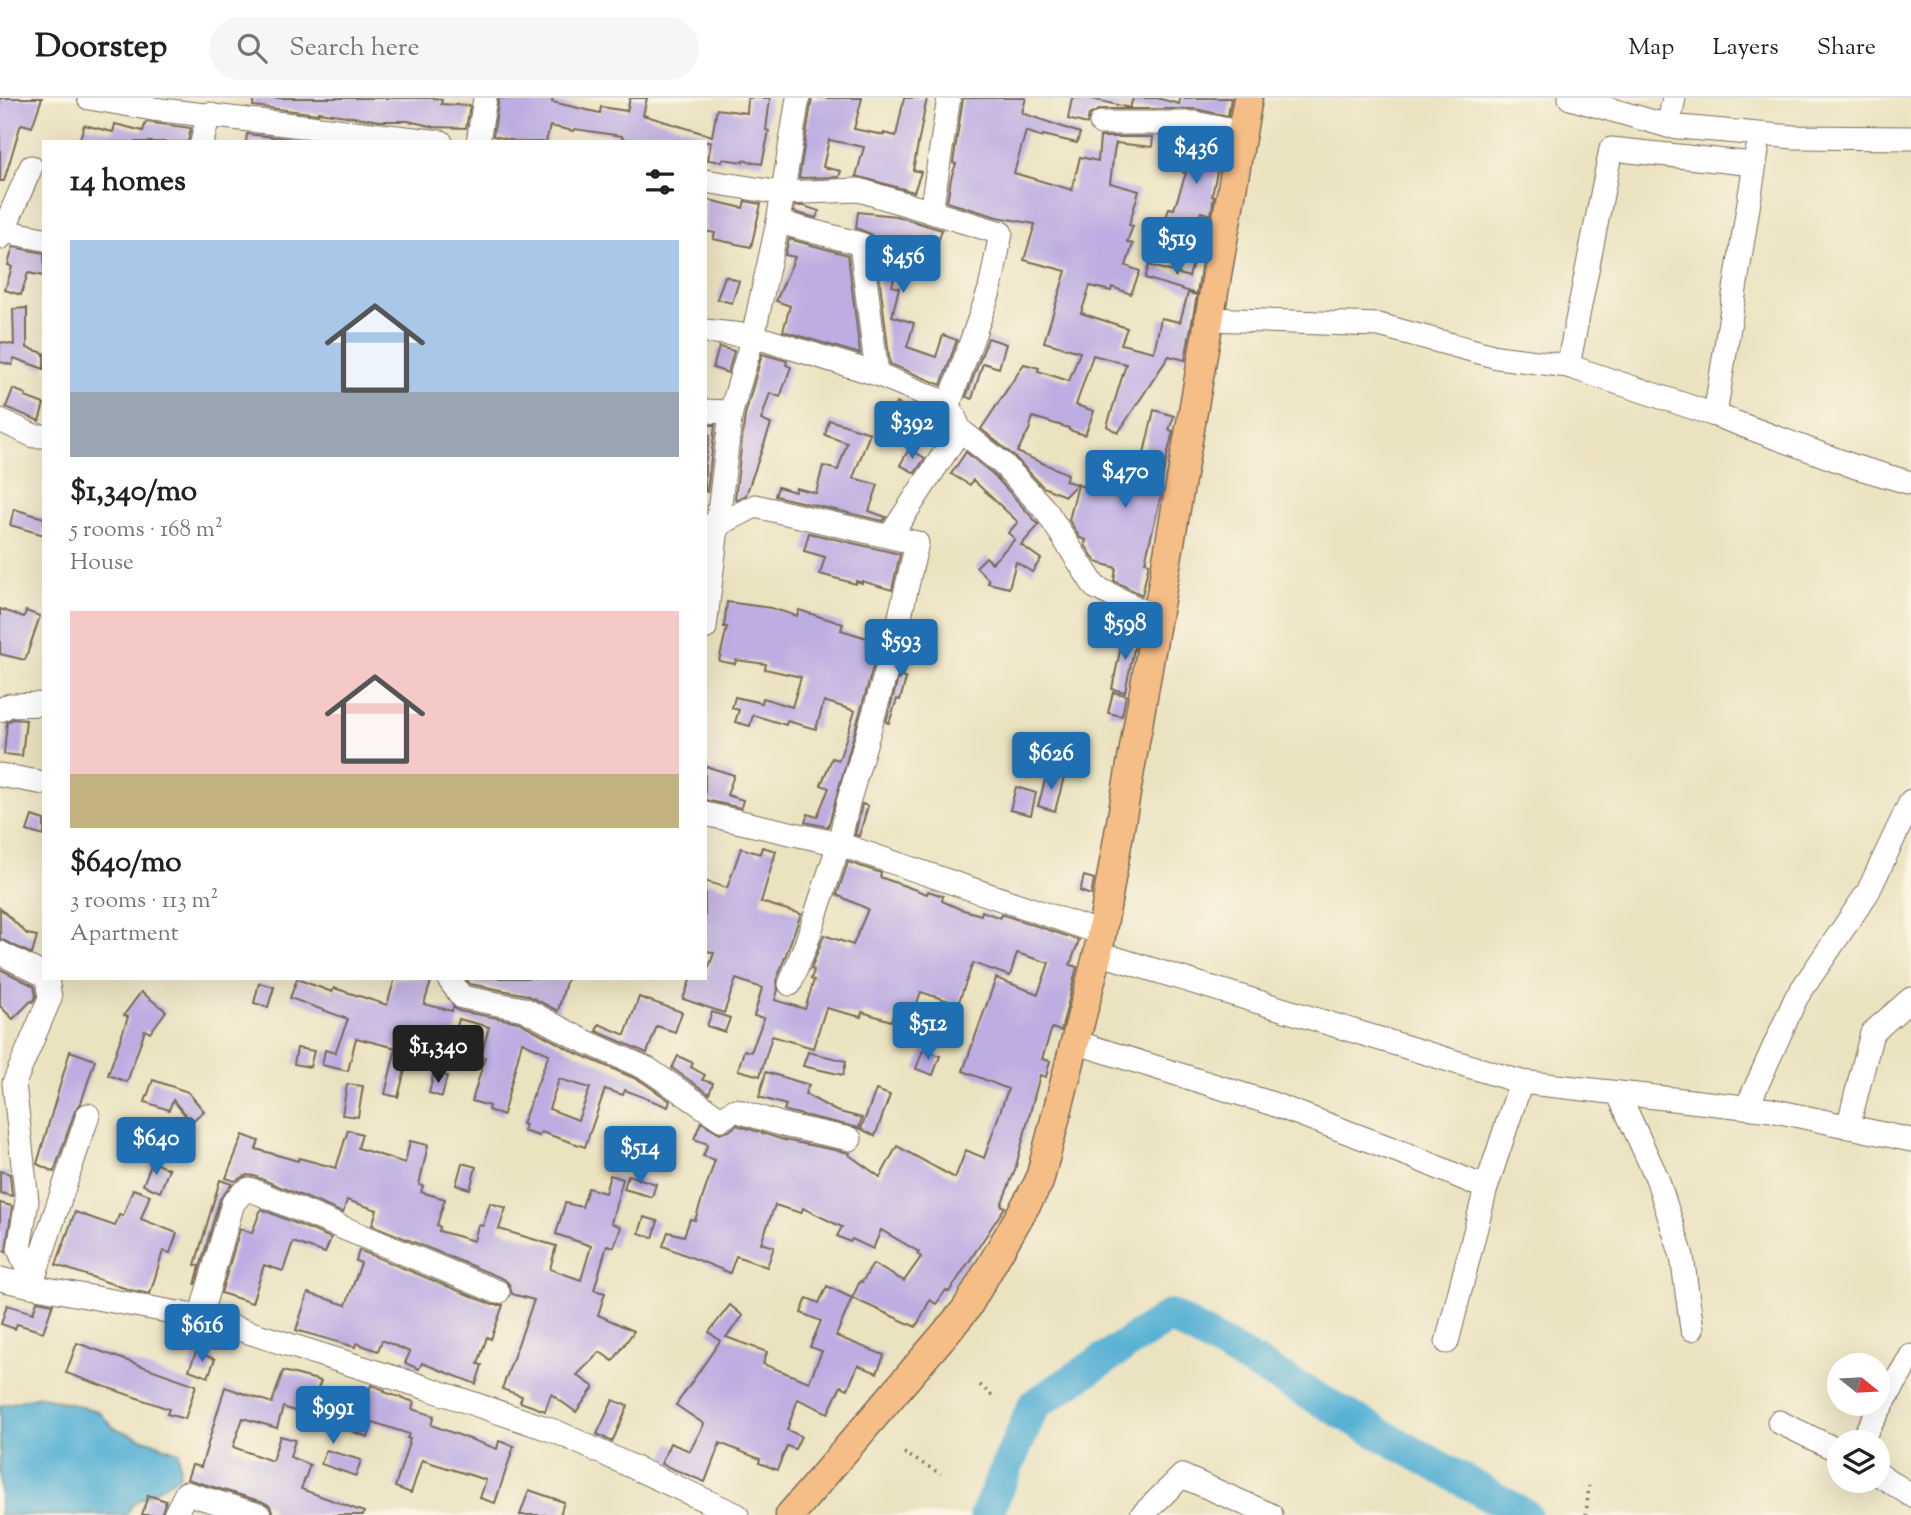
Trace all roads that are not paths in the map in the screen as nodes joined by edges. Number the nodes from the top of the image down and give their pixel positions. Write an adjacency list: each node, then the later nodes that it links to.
1 (89, 98): 8 (street)
2 (485, 98): 17 (street)
3 (798, 98): 21 (street)
4 (949, 98): 22 (street)
5 (1248, 98): 12 (main road)
6 (1570, 98): 11 (street)
7 (1674, 98): 11 (street)
8 (154, 103): 9 (street)
9 (209, 114): 15 (street); 16 (street)
10 (1101, 123): 12 (street)
11 (1668, 126): 13 (street)
12 (1242, 133): 26 (main road)
13 (1759, 134): 14 (street); 18 (street)
14 (1911, 138)
15 (202, 140)
16 (425, 140)
17 (478, 140)
18 (1754, 164): 29 (street); 34 (street)
19 (32, 167): 24 (street)
20 (707, 181): 21 (street)
21 (781, 193): 22 (street); 23 (street)
22 (931, 212): 31 (street)
23 (778, 222): 28 (street); 30 (street)
24 (2, 235): 25 (street)
25 (42, 239)
26 (1208, 319): 29 (street); 42 (main road)
27 (707, 331): 28 (street)
28 (753, 336): 30 (street); 33 (street)
29 (1568, 366): 34 (street)
30 (877, 374): 31 (street)
31 (950, 404): 36 (street)
32 (707, 411): 33 (street)
33 (731, 412): 39 (street)
34 (1715, 415): 38 (street)
35 (0, 420): 37 (street)
36 (960, 430): 40 (street); 42 (street)
37 (42, 436)
38 (1911, 483)
39 (711, 526): 40 (street); 41 (street)
40 (890, 536): 49 (street)
41 (707, 594)
42 (1156, 618): 50 (main road)
43 (42, 704): 44 (street)
44 (0, 710)
45 (0, 775): 46 (street)
46 (42, 783)
47 (1911, 801): 60 (street)
48 (707, 814): 49 (street)
49 (839, 844): 50 (street); 55 (street)
50 (1099, 943): 57 (main road); 58 (street)
51 (0, 953): 52 (street)
52 (42, 975)
53 (46, 980): 67 (street)
54 (449, 980): 63 (street)
55 (790, 984)
56 (1911, 999): 62 (street)
57 (1075, 1042): 65 (street); 81 (main road)
58 (1521, 1082): 59 (street); 65 (street)
59 (1618, 1093): 60 (street); 70 (street)
60 (1747, 1107): 62 (street)
61 (88, 1115): 67 (street)
62 (1848, 1127): 64 (street)
63 (850, 1139)
64 (1911, 1140)
65 (1486, 1188): 71 (street)
66 (0, 1279): 67 (street)
67 (32, 1285): 69 (street)
68 (498, 1292): 69 (street)
69 (200, 1317): 80 (street)
70 (1692, 1329)
71 (1447, 1342)
72 (1911, 1356): 74 (street)
73 (1779, 1422): 75 (street)
74 (1867, 1430)
75 (1827, 1445)
76 (1890, 1482): 77 (street)
77 (1911, 1495)
78 (175, 1515): 79 (street)
79 (259, 1515)
80 (737, 1515)
81 (790, 1515)
82 (1142, 1515): 83 (street)
83 (1271, 1515)

